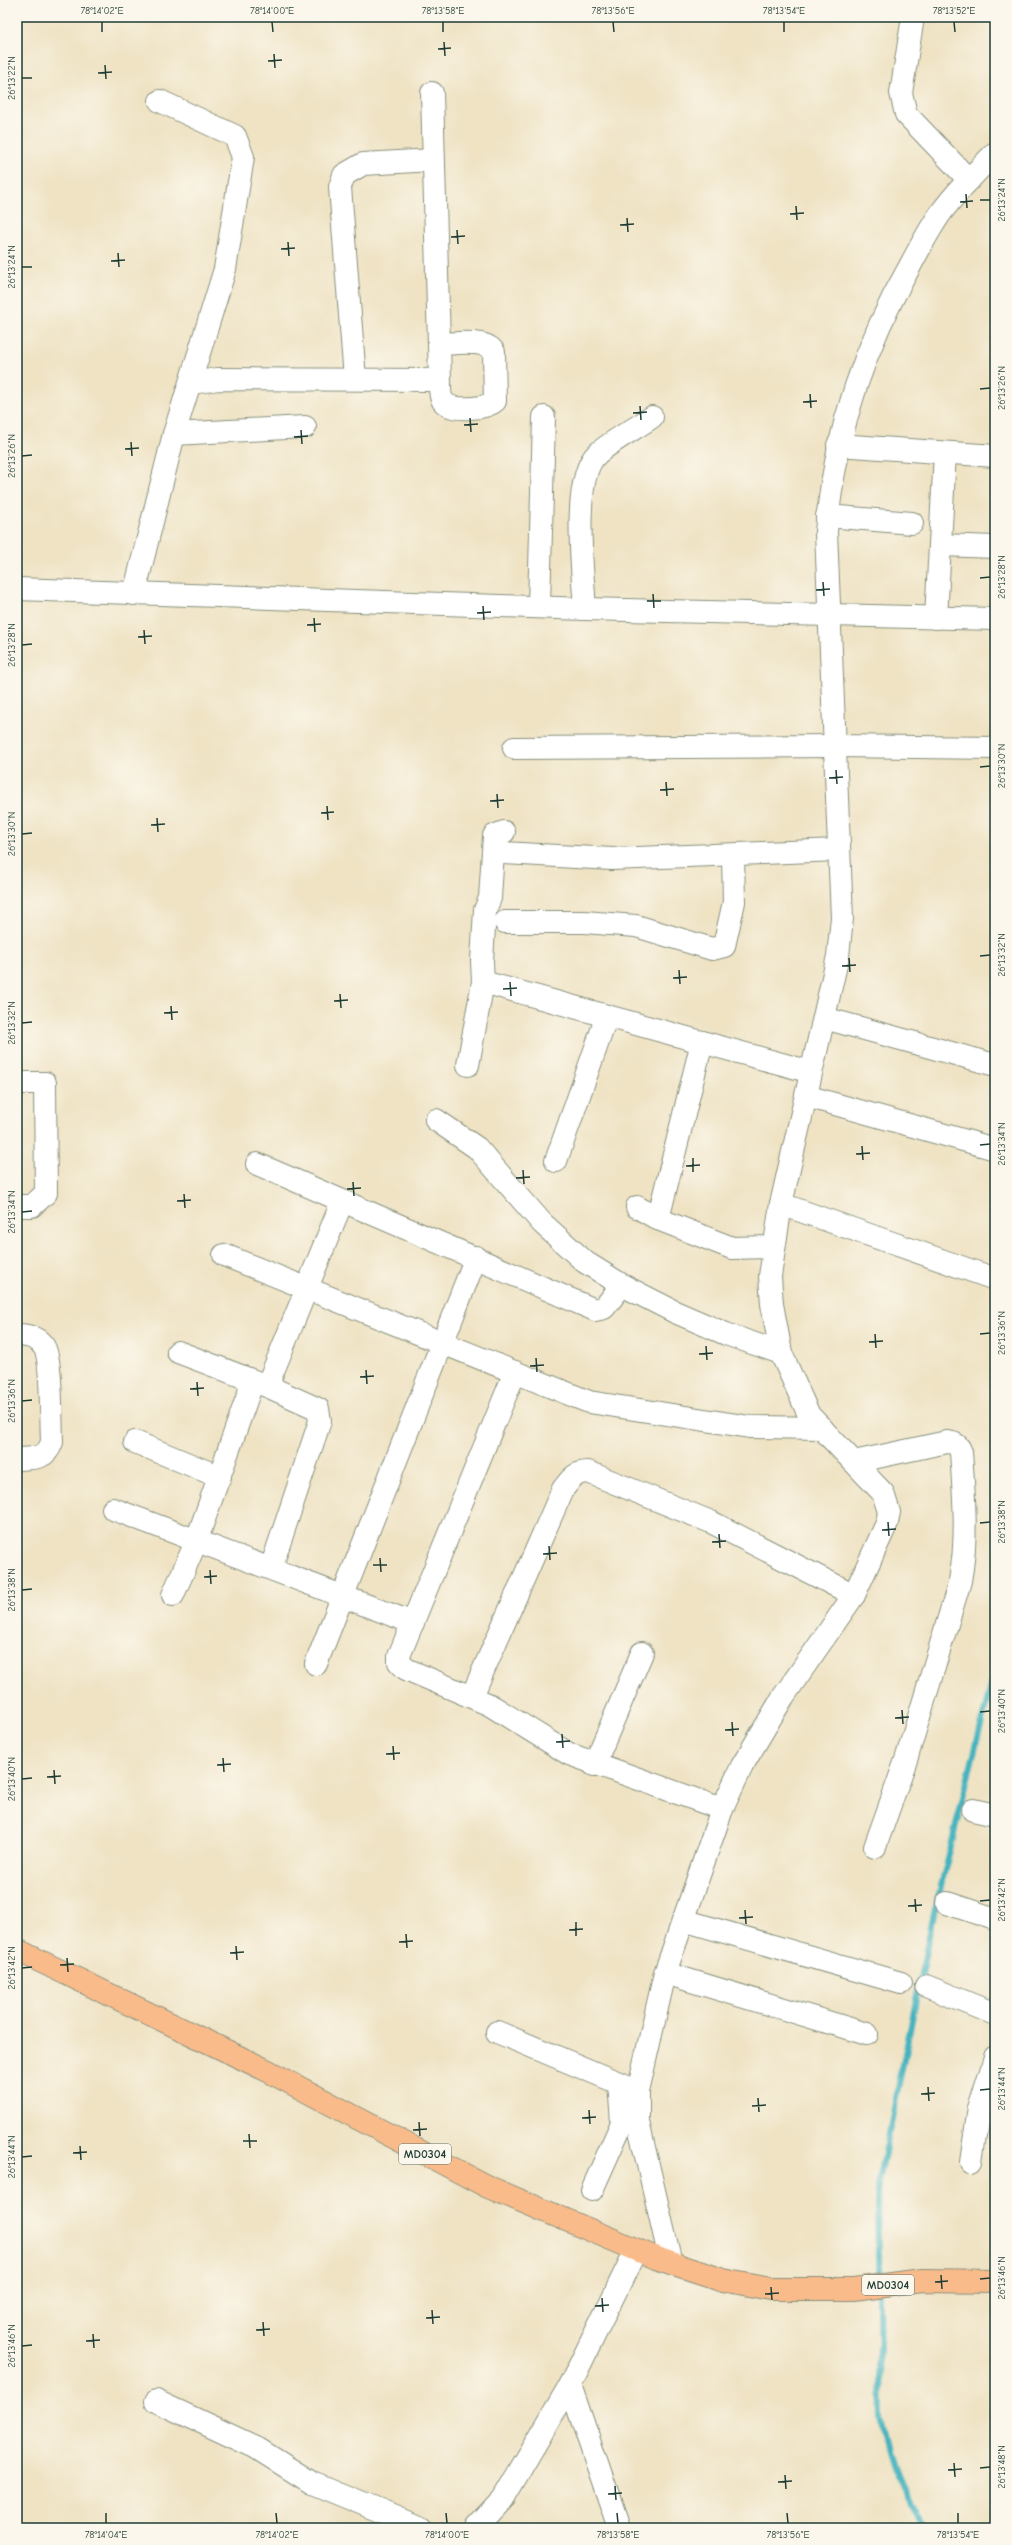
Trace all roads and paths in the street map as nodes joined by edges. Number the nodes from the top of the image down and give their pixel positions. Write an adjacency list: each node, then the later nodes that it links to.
1 (913, 17): 6 (street)
2 (432, 93): 5 (street)
3 (160, 101): 10 (street)
4 (995, 153): 6 (street)
5 (433, 160): 7 (street); 8 (street)
6 (969, 180): 15 (street)
7 (439, 344): 9 (street); 9 (street)
8 (355, 379): 9 (street); 10 (street)
9 (440, 380)
10 (191, 383): 14 (street)
11 (544, 417): 24 (street)
12 (652, 417): 25 (street)
13 (305, 427): 14 (street)
14 (174, 434): 23 (street)
15 (838, 445): 16 (street); 18 (street)
16 (945, 453): 17 (street); 20 (street)
17 (995, 456)
18 (828, 516): 19 (street); 26 (street)
19 (912, 523)
20 (940, 545): 21 (street); 27 (street)
21 (995, 547)
22 (17, 589): 23 (street)
23 (134, 594): 24 (street)
24 (539, 607): 25 (street)
25 (584, 609): 26 (street)
26 (830, 616): 27 (street); 29 (street)
27 (936, 618): 28 (street)
28 (995, 619)
29 (836, 746): 30 (street); 31 (street); 32 (street)
30 (514, 748)
31 (995, 748)
32 (838, 850): 33 (street); 37 (street)
33 (733, 854): 34 (street); 35 (street)
34 (505, 922)
35 (483, 982): 36 (street); 39 (street)
36 (606, 1016): 38 (street); 46 (street)
37 (824, 1018): 40 (street); 41 (street)
38 (702, 1042): 41 (street); 52 (street)
39 (468, 1065)
40 (995, 1065)
41 (811, 1072): 43 (street)
42 (17, 1083): 50 (street)
43 (806, 1096): 45 (street); 49 (street)
44 (436, 1120): 57 (street)
45 (995, 1148)
46 (556, 1161)
47 (257, 1164): 48 (street)
48 (342, 1202): 55 (street); 58 (street)
49 (781, 1204): 53 (street); 56 (street)
50 (17, 1206)
51 (637, 1207): 52 (street)
52 (658, 1219): 53 (street)
53 (773, 1247): 62 (street)
54 (224, 1255): 58 (street)
55 (476, 1257): 57 (street); 60 (street)
56 (995, 1279)
57 (622, 1285): 62 (street)
58 (308, 1289): 60 (street); 64 (street)
59 (17, 1335): 67 (street)
60 (441, 1343): 63 (street); 75 (street)
61 (178, 1352): 64 (street)
62 (781, 1352): 65 (street)
63 (515, 1372): 65 (street); 76 (street)
64 (260, 1383): 69 (street); 72 (street)
65 (822, 1428): 68 (street)
66 (135, 1442): 69 (street)
67 (17, 1459)
68 (854, 1462): 74 (street); 84 (street)
69 (220, 1478): 71 (street)
70 (113, 1509): 71 (street)
71 (196, 1542): 72 (street); 73 (street)
72 (271, 1568): 75 (street)
73 (173, 1595)
74 (854, 1595): 79 (street); 81 (street)
75 (342, 1596): 76 (street); 78 (street)
76 (413, 1623): 79 (street)
77 (642, 1653): 80 (street)
78 (316, 1664)
79 (472, 1696): 80 (street)
80 (594, 1765): 81 (street)
81 (722, 1809): 87 (street)
82 (973, 1810): 83 (street)
83 (995, 1815)
84 (874, 1847)
85 (947, 1903): 86 (street)
86 (995, 1919)
87 (683, 1920): 89 (street); 90 (street)
88 (17, 1950): 99 (main road, MD0304)
89 (666, 1972): 94 (street); 96 (street)
90 (901, 1983)
91 (926, 1986): 92 (street)
92 (995, 2014)
93 (497, 2032): 96 (street)
94 (867, 2034)
95 (995, 2057): 97 (street)
96 (629, 2087): 98 (street); 100 (street)
97 (971, 2162)
98 (592, 2190)
99 (636, 2250): 100 (main road, MD0304); 102 (street)
100 (671, 2263): 101 (main road, MD0304)
101 (995, 2281)
102 (570, 2385): 105 (street); 106 (street)
103 (156, 2401): 104 (street)
104 (421, 2528)
105 (476, 2528)
106 (619, 2528)

